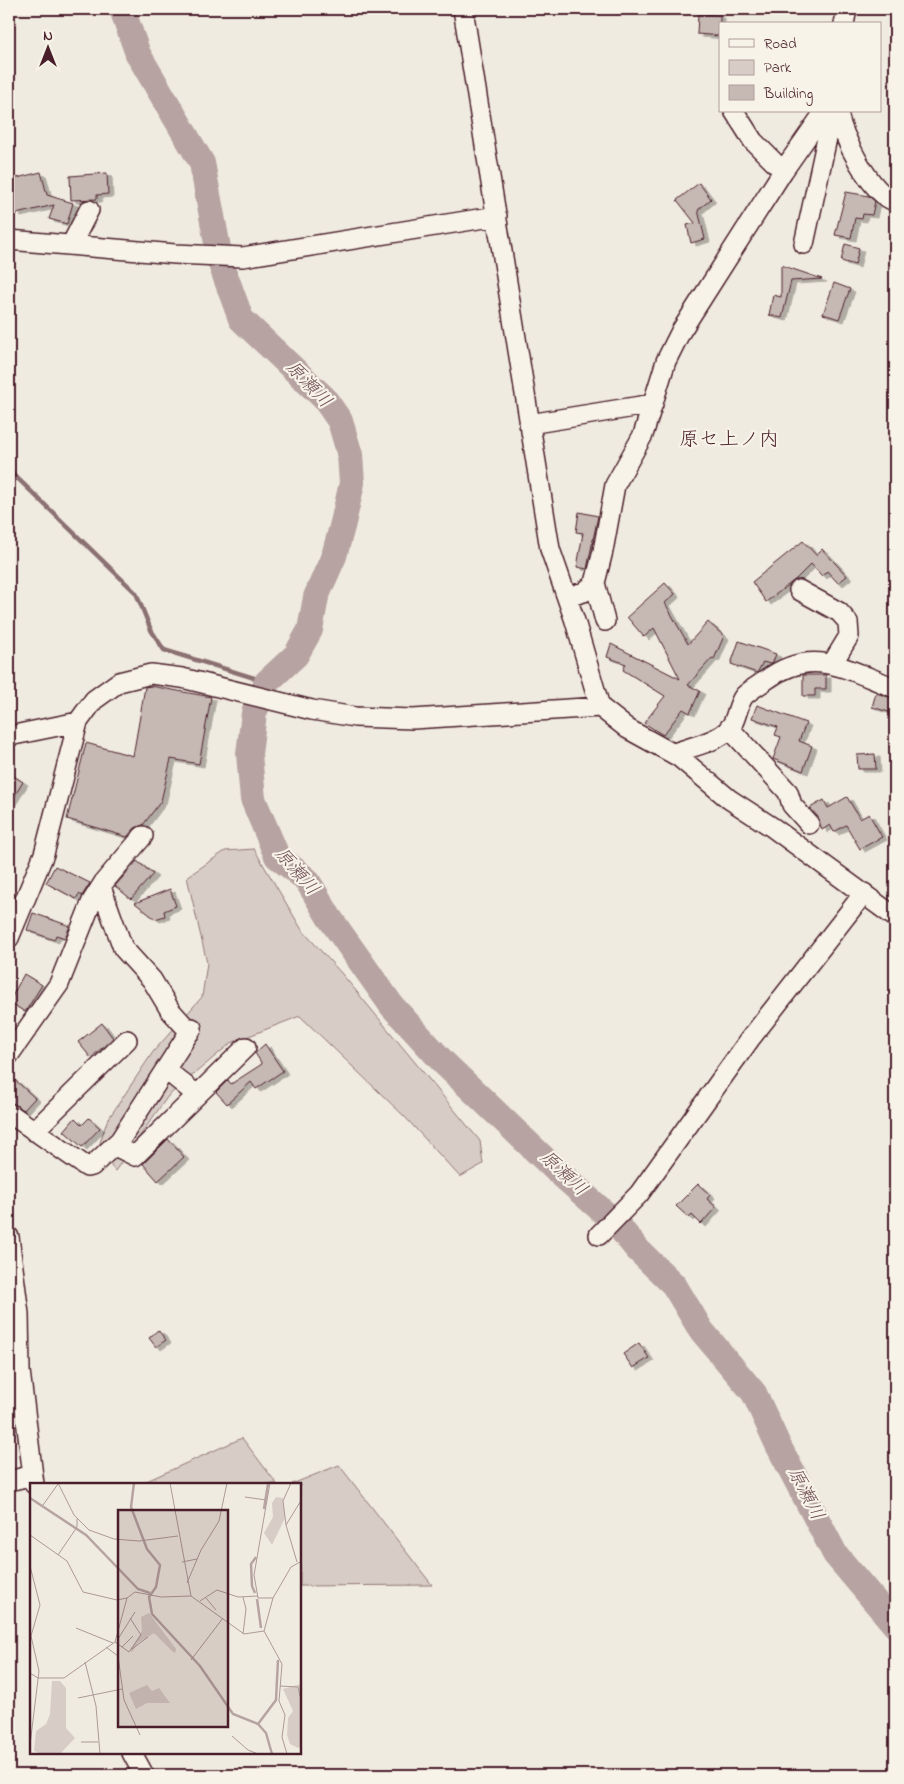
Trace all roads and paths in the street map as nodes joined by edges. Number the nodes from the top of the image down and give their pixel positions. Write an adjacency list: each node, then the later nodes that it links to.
1 (463, 9): 9 (street)
2 (847, 9): 3 (street)
3 (844, 22)
4 (735, 112): 6 (street)
5 (829, 112): 6 (street); 7 (street); 11 (street)
6 (784, 170): 13 (street)
7 (895, 201)
8 (89, 210): 12 (street)
9 (497, 216): 12 (street); 14 (street)
10 (9, 240): 12 (street)
11 (804, 244)
12 (71, 245)
13 (653, 404): 14 (street); 15 (street)
14 (529, 424): 17 (street)
15 (595, 583): 17 (street); 18 (street)
16 (799, 590): 19 (street)
17 (567, 597): 21 (street)
18 (605, 621)
19 (832, 664): 20 (street); 23 (street)
20 (895, 688)
21 (600, 707): 22 (street); 25 (street)
22 (78, 722): 24 (street); 33 (street)
23 (729, 728): 25 (street); 26 (street)
24 (9, 736)
25 (674, 753): 28 (street)
26 (792, 805): 27 (street); 28 (street)
27 (809, 824)
28 (772, 827): 31 (street)
29 (143, 836): 30 (street)
30 (101, 887): 36 (street); 37 (street)
31 (864, 893): 32 (street); 42 (street)
32 (895, 917)
33 (9, 938)
34 (127, 1040): 40 (street)
35 (246, 1047): 38 (street)
36 (9, 1055)
37 (166, 1070): 38 (street); 41 (street)
38 (197, 1095): 41 (street)
39 (9, 1113): 40 (street)
40 (34, 1130): 41 (street)
41 (114, 1146)
42 (599, 1235)
43 (9, 1237): 44 (street)
44 (34, 1480): 45 (street)
45 (9, 1481)
46 (133, 1754): 47 (street)
47 (144, 1775)

